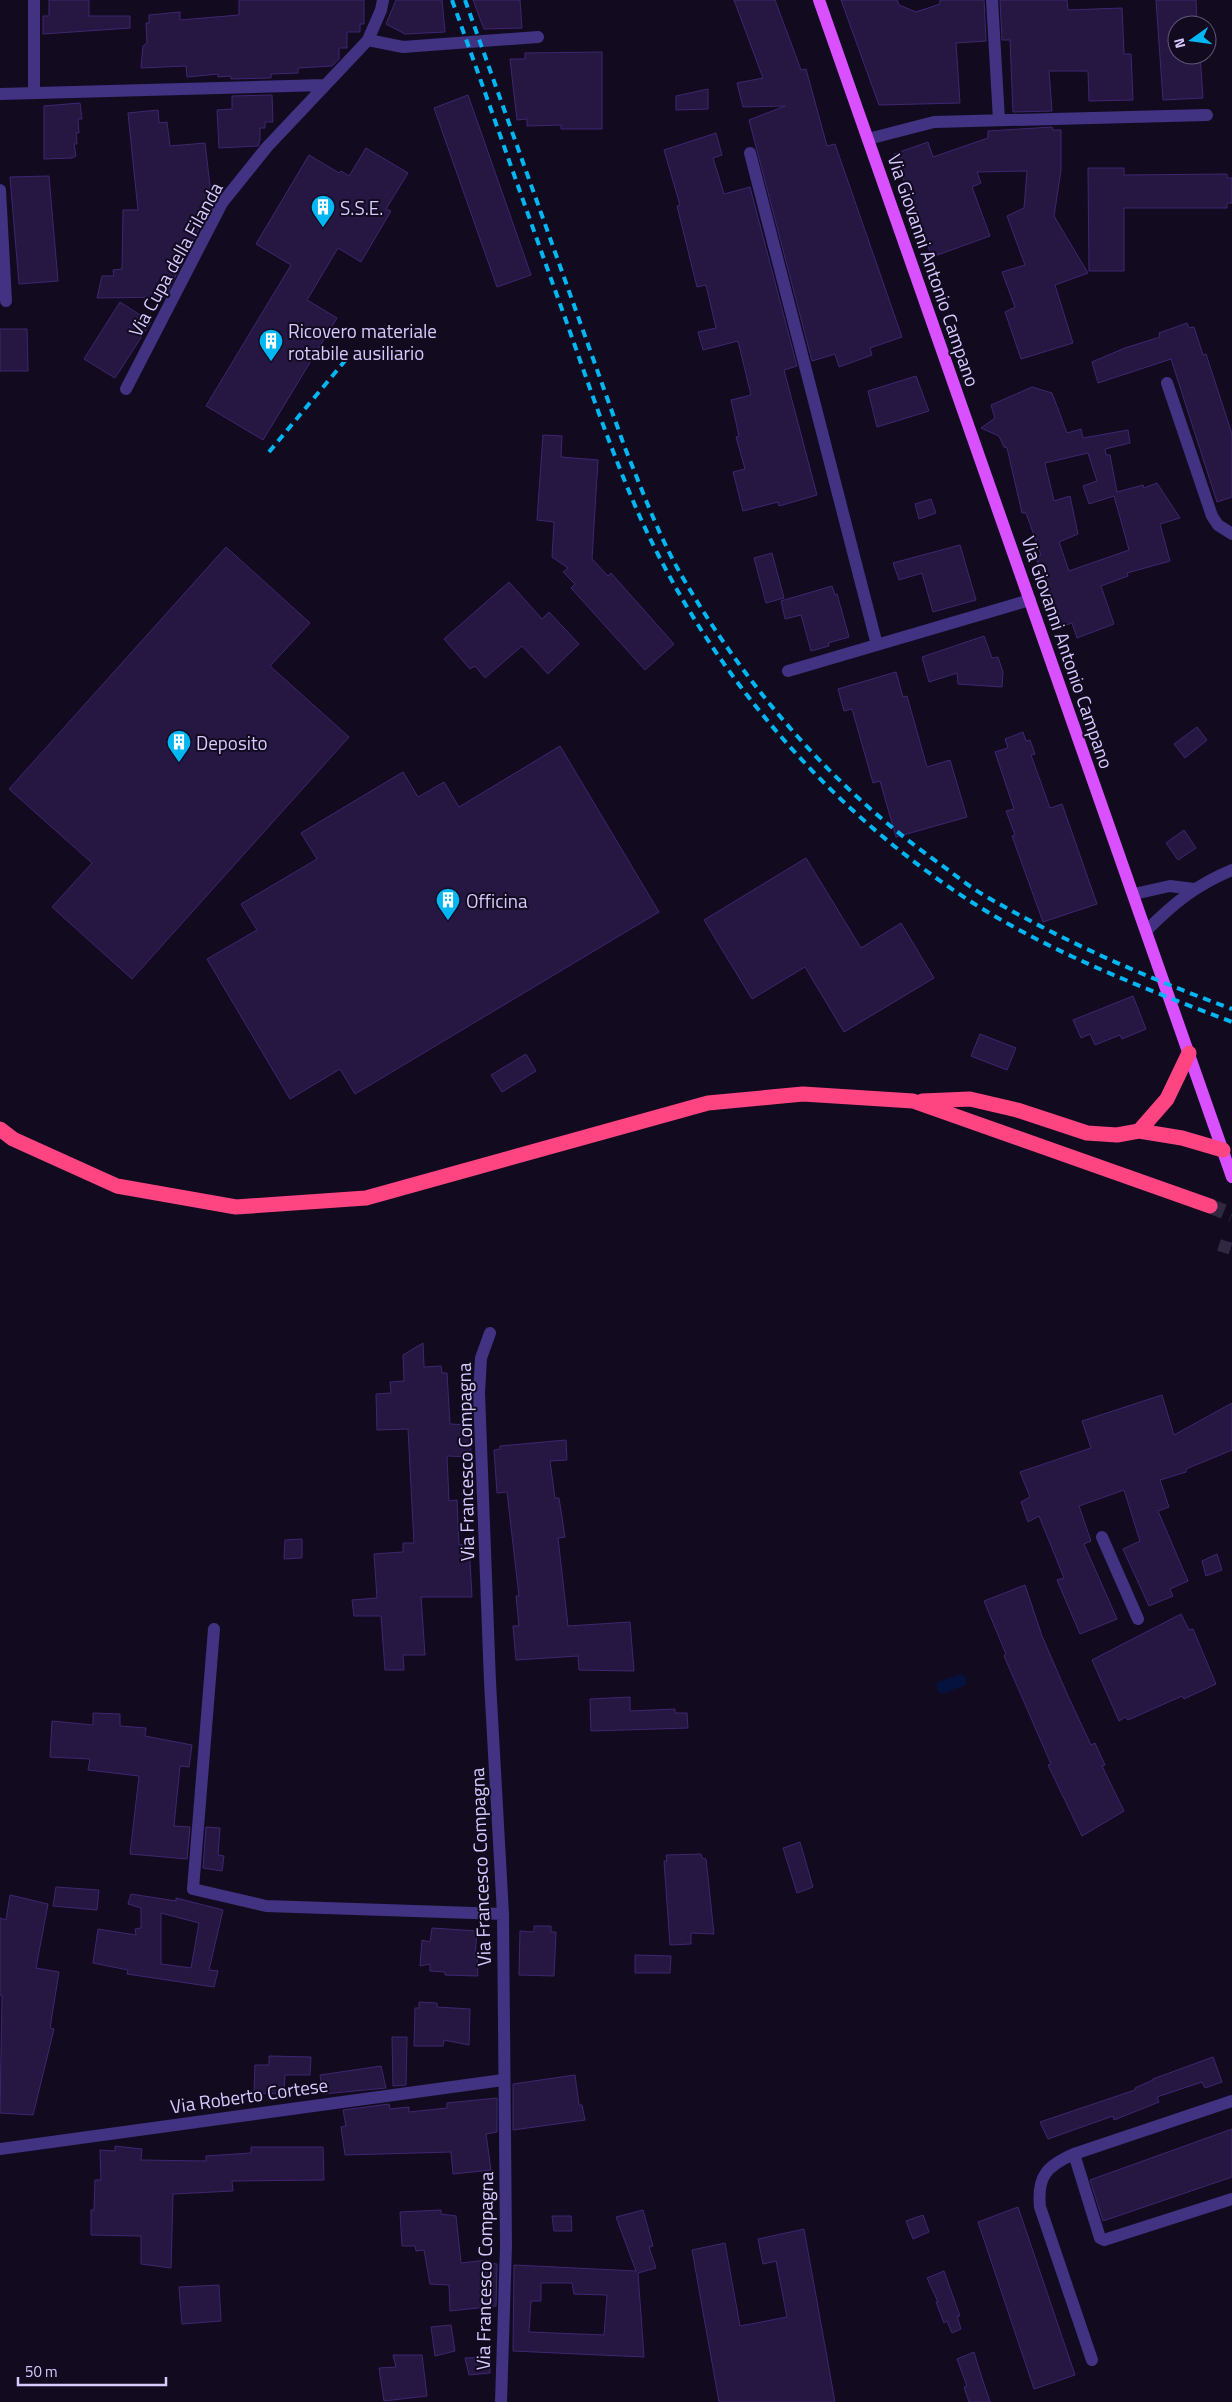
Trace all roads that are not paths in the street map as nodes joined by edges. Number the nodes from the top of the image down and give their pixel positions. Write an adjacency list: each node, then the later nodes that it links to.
1 (34, 0): 8 (street)
2 (383, 0): 6 (street, Via Cupa della Filanda)
3 (819, 0): 12 (main road, Via Giovanni Antonio Campano)
4 (992, 0): 11 (street)
5 (538, 37): 6 (street)
6 (368, 40): 7 (street, Via Cupa della Filanda)
7 (324, 85): 8 (street); 17 (street, Via Cupa della Filanda)
8 (34, 92): 9 (street)
9 (0, 94)
10 (1207, 115): 11 (street, Via Giovanni Antonio Campano)
11 (999, 120): 12 (street, Via Giovanni Antonio Campano)
12 (868, 139): 19 (main road, Via Giovanni Antonio Campano)
13 (750, 153): 20 (street)
14 (0, 190): 15 (street)
15 (6, 301)
16 (1167, 383): 18 (street)
17 (126, 389)
18 (1232, 534)
19 (1030, 600): 20 (street); 24 (main road, Via Giovanni Antonio Campano)
20 (877, 645): 21 (street)
21 (788, 672)
22 (1232, 870): 23 (street)
23 (1194, 889): 24 (street); 25 (street)
24 (1134, 894): 25 (main road, Via Giovanni Antonio Campano)
25 (1146, 930): 26 (main road, Via Giovanni Antonio Campano)
26 (1189, 1053): 29 (highway); 30 (main road, Via Giovanni Antonio Campano)
27 (913, 1101): 28 (highway); 29 (highway); 32 (highway)
28 (0, 1129)
29 (1139, 1132): 30 (highway)
30 (1227, 1154): 31 (main road, Via Giovanni Antonio Campano)
31 (1232, 1178)
32 (1210, 1206)
33 (490, 1333): 37 (street, Via Francesco Compagna)
34 (1102, 1537): 35 (street)
35 (1138, 1619)
36 (214, 1629): 37 (street)
37 (503, 1914): 38 (street, Via Francesco Compagna)
38 (503, 2080): 40 (street, Via Roberto Cortese); 44 (street, Via Francesco Compagna)
39 (1232, 2101): 41 (street)
40 (0, 2148)
41 (1074, 2154): 42 (street); 43 (street)
42 (1232, 2199)
43 (1092, 2360)
44 (501, 2402)

